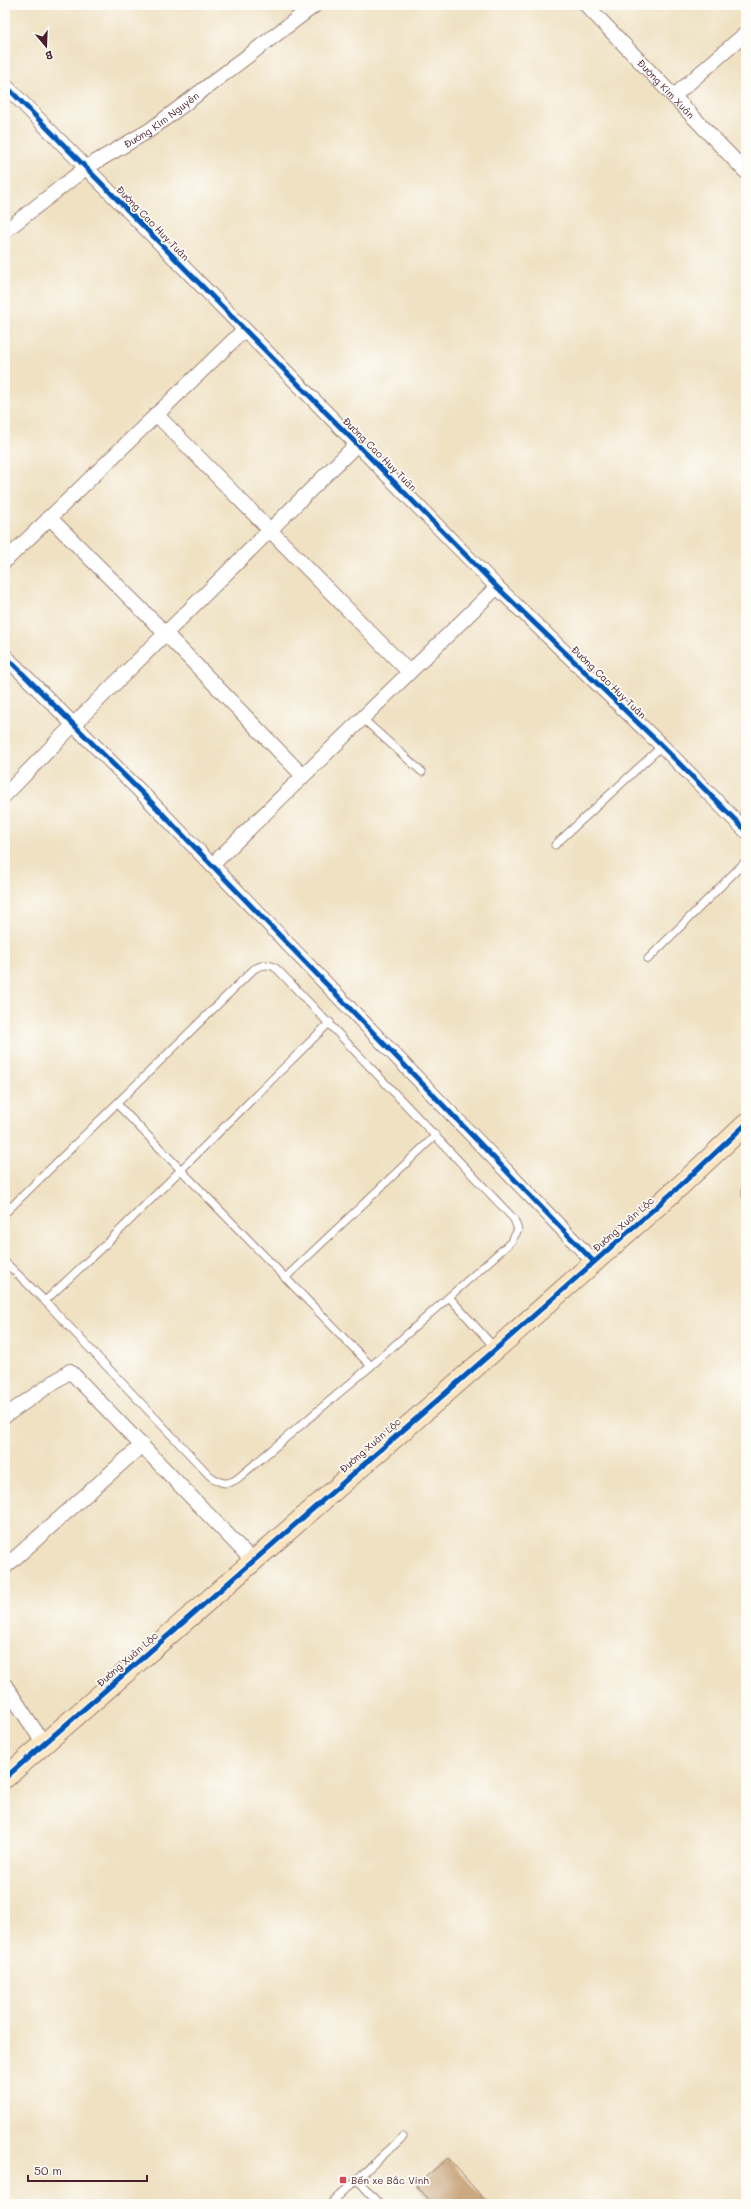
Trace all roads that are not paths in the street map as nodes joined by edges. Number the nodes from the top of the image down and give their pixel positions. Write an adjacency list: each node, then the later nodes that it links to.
1 (315, 5): 6 (street, Đường Kim Nguyên)
2 (586, 5): 5 (street, Đường Kim Xuân)
3 (745, 34): 5 (street)
4 (5, 85): 6 (street, Đường Cao Huy Tuân)
5 (674, 96): 7 (street, Đường Kim Xuân)
6 (87, 167): 8 (street, Đường Kim Nguyên); 9 (street, Đường Cao Huy Tuân)
7 (746, 172)
8 (5, 231)
9 (244, 330): 10 (street); 11 (street, Đường Cao Huy Tuân)
10 (156, 414): 12 (street); 13 (street)
11 (357, 444): 13 (street); 15 (street, Đường Cao Huy Tuân)
12 (49, 517): 14 (street); 16 (street)
13 (271, 531): 16 (street); 18 (street)
14 (5, 561)
15 (497, 586): 18 (street); 21 (street, Đường Cao Huy Tuân)
16 (166, 634): 20 (street); 23 (street)
17 (5, 656): 20 (street)
18 (409, 672): 19 (street)
19 (362, 718): 22 (lane); 23 (street)
20 (74, 724): 24 (street); 28 (street)
21 (662, 746): 25 (street, Đường Cao Huy Tuân); 26 (lane)
22 (422, 772)
23 (303, 776): 28 (street)
24 (5, 795)
25 (746, 831)
26 (555, 845)
27 (746, 861): 29 (lane)
28 (212, 865): 39 (street)
29 (648, 959)
30 (330, 1022): 31 (lane); 33 (lane); 34 (lane)
31 (117, 1104): 34 (lane); 37 (lane)
32 (746, 1124): 39 (street, Đường Xuân Lộc)
33 (436, 1135): 40 (lane); 41 (lane)
34 (181, 1171): 40 (lane); 42 (lane)
35 (746, 1187): 36 (lane)
36 (746, 1196)
37 (5, 1213)
38 (5, 1262): 42 (lane)
39 (594, 1262): 43 (street, Đường Xuân Lộc)
40 (285, 1278): 44 (lane)
41 (449, 1298): 43 (lane); 44 (lane)
42 (45, 1301): 44 (lane)
43 (496, 1349): 47 (street, Đường Xuân Lộc)
44 (371, 1366)
45 (5, 1416): 46 (street)
46 (142, 1445): 47 (street); 48 (street)
47 (252, 1560): 50 (street, Đường Xuân Lộc)
48 (5, 1567)
49 (5, 1685): 50 (street)
50 (44, 1744): 51 (street, Đường Xuân Lộc)
51 (5, 1778)
52 (404, 2137): 53 (lane)
53 (357, 2179): 54 (lane); 55 (lane)
54 (330, 2204)
55 (379, 2204)

